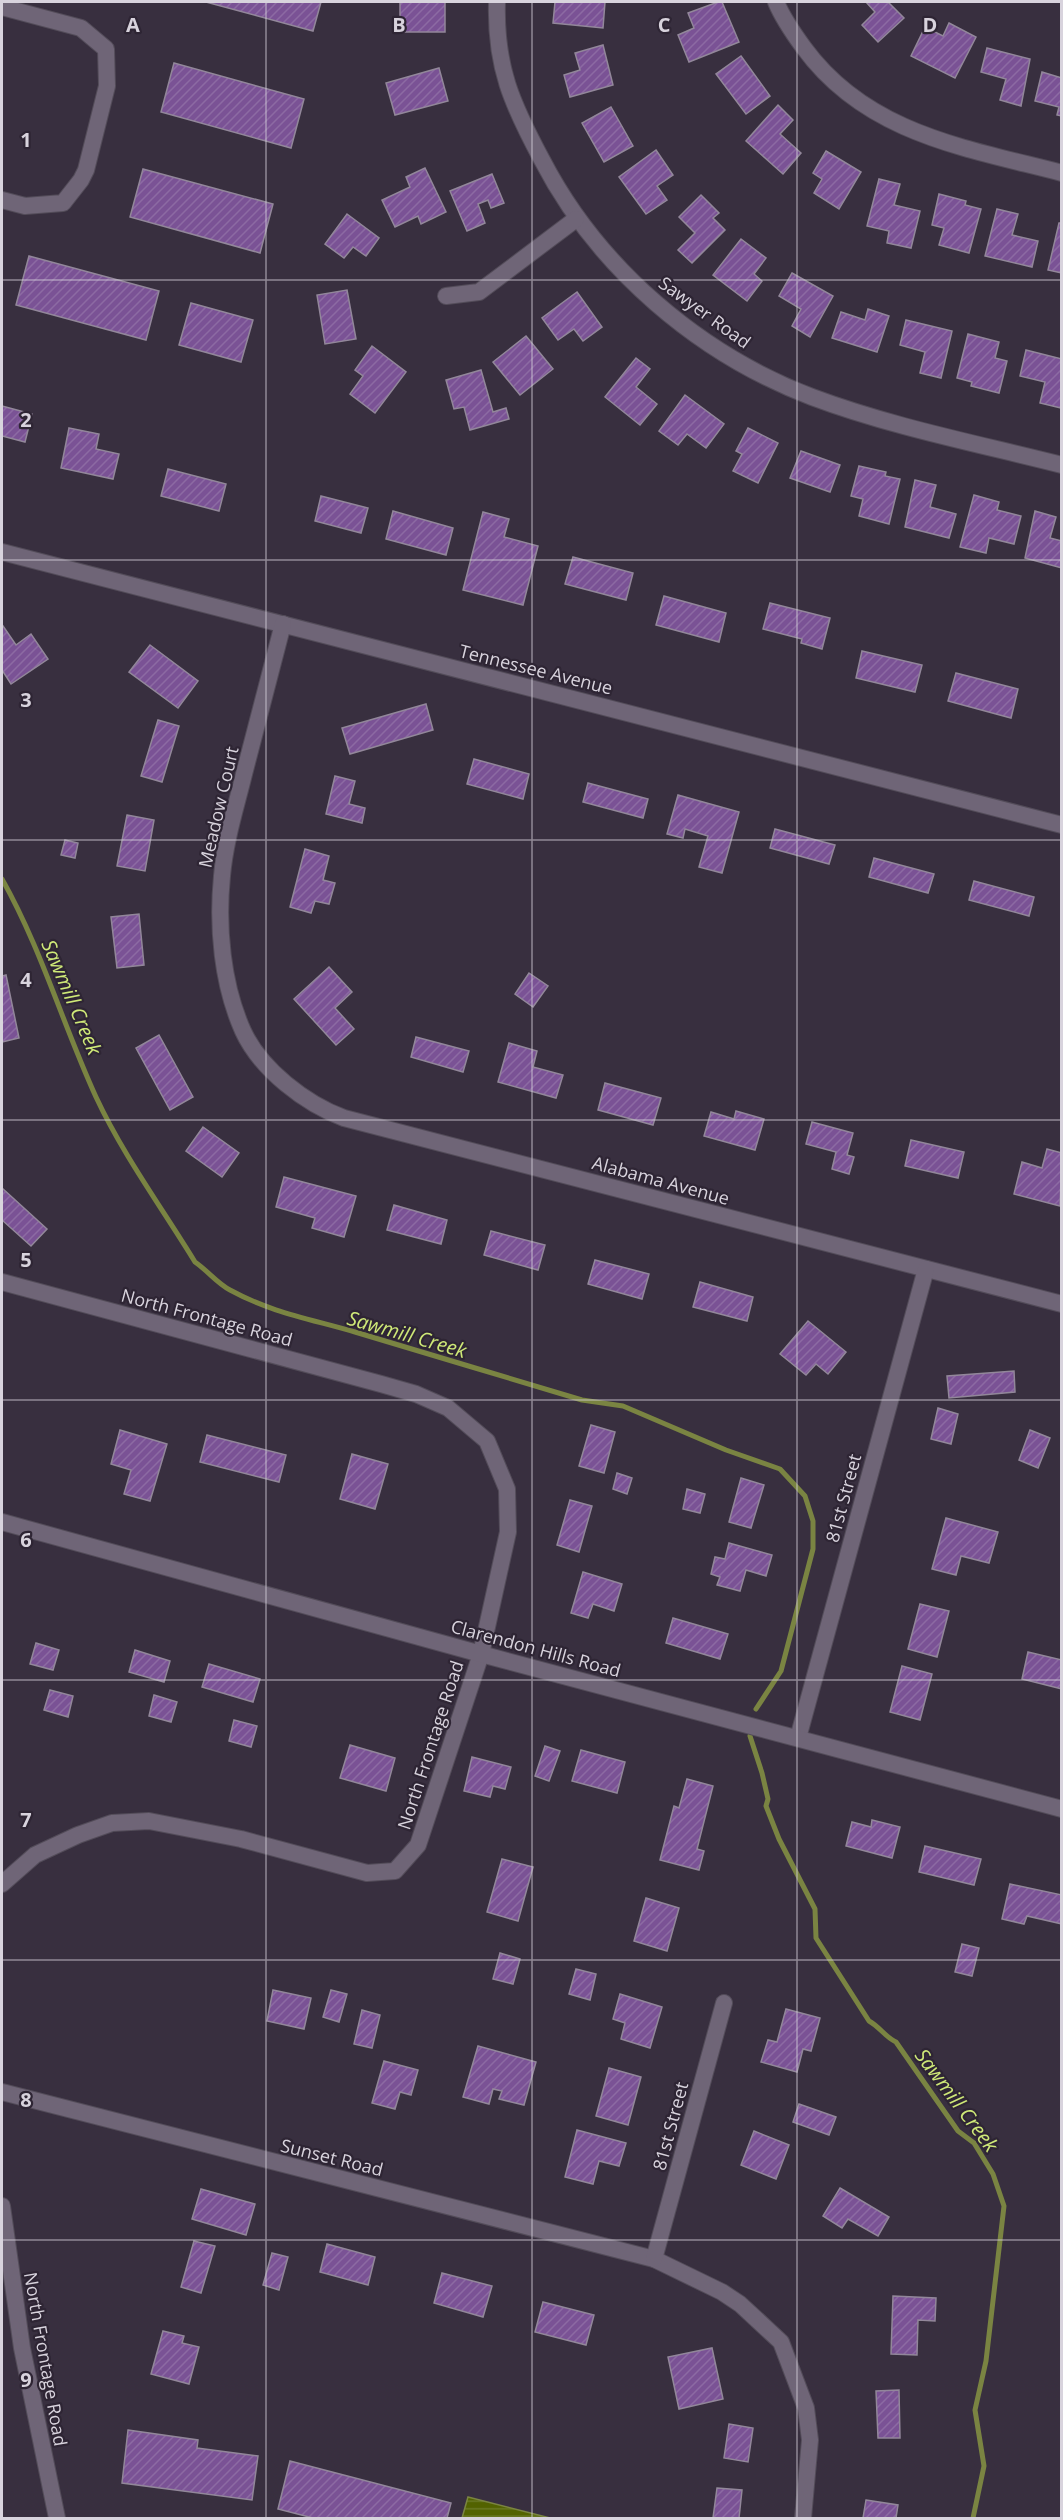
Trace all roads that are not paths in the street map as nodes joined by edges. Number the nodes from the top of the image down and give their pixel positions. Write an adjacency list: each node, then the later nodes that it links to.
1 (497, 2): 6 (street, Sawyer Road)
2 (776, 2): 4 (street)
3 (2, 7): 5 (street)
4 (1062, 173)
5 (2, 200)
6 (576, 219): 7 (street); 8 (street, Sawyer Road)
7 (446, 296)
8 (1062, 465)
9 (2, 552): 10 (street, Tennessee Avenue)
10 (283, 624): 11 (street, Tennessee Avenue); 12 (street, Meadow Court)
11 (1062, 825)
12 (266, 1063): 13 (street, Alabama Avenue)
13 (926, 1269): 15 (street, Alabama Avenue); 18 (street, 81st Street)
14 (2, 1282): 17 (street, North Frontage Road)
15 (1062, 1304)
16 (2, 1522): 17 (street, Clarendon Hills Road)
17 (481, 1654): 18 (street, Clarendon Hills Road); 20 (street, North Frontage Road)
18 (798, 1738): 19 (street, Clarendon Hills Road)
19 (1062, 1809)
20 (2, 1884)
21 (724, 2002): 24 (street, 81st Street)
22 (2, 2092): 24 (street, Sunset Road)
23 (2, 2206): 25 (street, North Frontage Road)
24 (654, 2259): 26 (street, Sunset Road)
25 (57, 2518)
26 (803, 2518)

